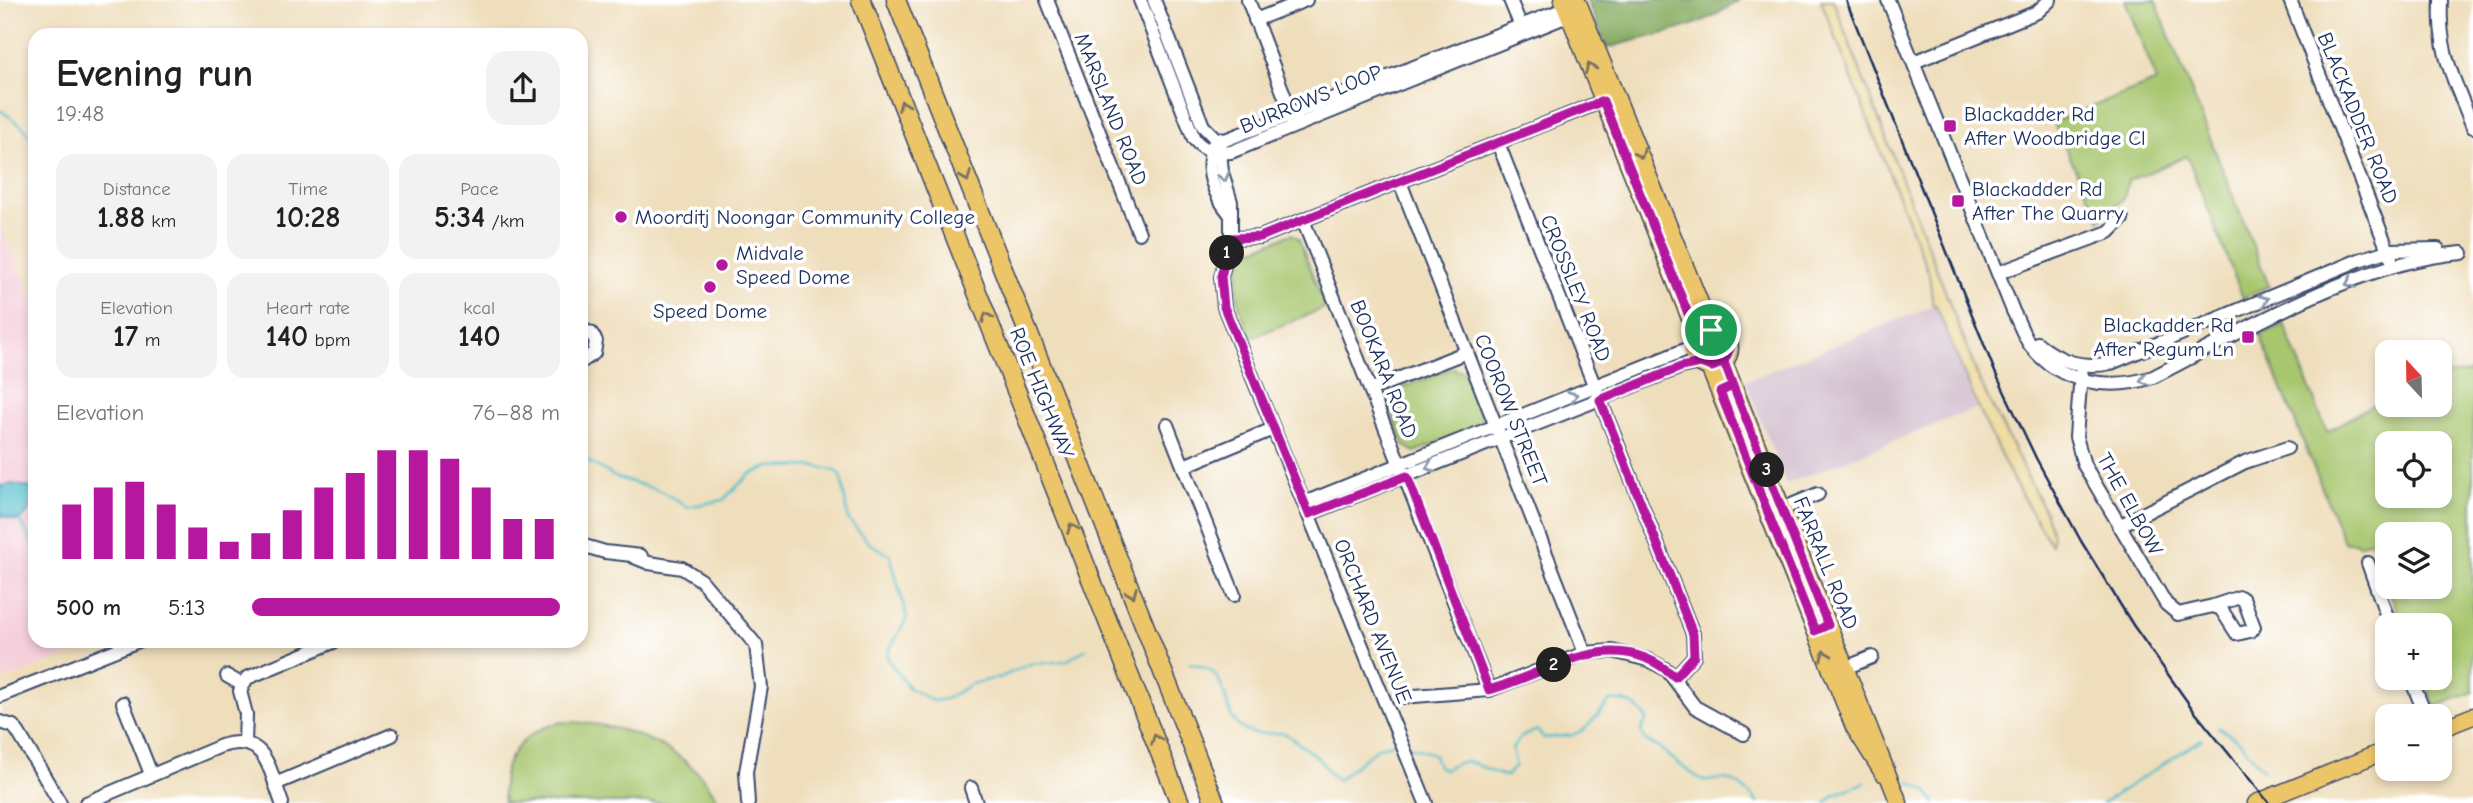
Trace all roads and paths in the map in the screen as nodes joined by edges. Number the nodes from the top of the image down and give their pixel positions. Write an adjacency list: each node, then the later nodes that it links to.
1 (861, 0): 95 (highway, ROE HIGHWAY, one-way to 1)
2 (895, 0): 96 (highway, ROE HIGHWAY, one-way to 96)
3 (1047, 0): 28 (street, MARSLAND ROAD)
4 (1140, 0): 17 (street, BURROWS LOOP)
5 (1154, 0): 17 (street, BURROWS LOOP)
6 (1248, 0): 16 (street)
7 (1306, 0): 16 (street)
8 (1510, 0): 18 (street)
9 (1888, 0): 19 (street)
10 (2034, 0): 15 (street)
11 (2050, 0): 15 (street)
12 (2290, 0): 30 (street, BLACKADDER ROAD)
13 (2441, 0): 22 (street)
14 (1573, 6): 18 (street, BURROWS LOOP); 20 (main road, one-way to 14); 39 (main road, one-way to 39)
15 (2024, 17): 19 (street)
16 (1255, 20): 21 (street)
17 (1157, 27): 24 (street, BURROWS LOOP)
18 (1522, 29): 21 (street, BURROWS LOOP)
19 (1913, 61): 33 (street)
20 (1603, 101): 23 (street); 39 (main road)
21 (1294, 119): 24 (street, BURROWS LOOP)
22 (2473, 127)
23 (1498, 143): 25 (street); 49 (street, CROSSLEY ROAD)
24 (1217, 146): 29 (street, ORCHARD AVENUE)
25 (1400, 181): 27 (street); 41 (street, COOROW STREET)
26 (2122, 219): 33 (street)
27 (1303, 220): 29 (street); 47 (street, BOOKARA ROAD)
28 (1139, 233)
29 (1231, 238): 51 (street, ORCHARD AVENUE)
30 (2390, 250): 31 (street); 32 (street, BLACKADDER ROAD); 34 (street)
31 (2467, 254): 32 (street)
32 (2392, 266): 35 (street, one-way to 35)
33 (1998, 273): 37 (street)
34 (2300, 285): 35 (street); 36 (street, one-way to 34)
35 (2307, 301): 40 (street)
36 (2210, 323): 40 (street); 44 (street)
37 (2023, 331): 44 (street); 46 (street)
38 (588, 332): 42 (street)
39 (1700, 338): 43 (main road); 43 (main road); 45 (street)
40 (2218, 343): 46 (street, one-way to 46)
41 (1466, 352): 47 (street); 52 (street, COOROW STREET)
42 (588, 357)
43 (1711, 364): 45 (street); 48 (main road, FARRALL ROAD)
44 (2082, 366): 46 (street, THE ELBOW)
45 (1651, 372): 49 (street)
46 (2079, 379): 59 (street, THE ELBOW)
47 (1372, 389): 55 (street, BOOKARA ROAD)
48 (1726, 389): 58 (main road, FARRALL ROAD); 62 (main road, FARRALL ROAD)
49 (1598, 394): 52 (street); 73 (street, CROSSLEY ROAD)
50 (1167, 425): 54 (street)
51 (1273, 429): 54 (street); 57 (street, ORCHARD AVENUE)
52 (1499, 433): 55 (street); 69 (street, COOROW STREET)
53 (2287, 448): 59 (street)
54 (1184, 466): 63 (street)
55 (1404, 470): 57 (street); 76 (street, BOOKARA ROAD)
56 (1818, 494): 58 (street)
57 (1307, 508): 97 (street, ORCHARD AVENUE)
58 (1782, 509): 62 (main road, FARRALL ROAD)
59 (2119, 526): 64 (street, THE ELBOW)
60 (588, 547): 93 (street)
61 (2368, 563): 65 (street)
62 (1803, 580): 66 (main road, FARRALL ROAD)
63 (1234, 595)
64 (2213, 606)
65 (2386, 613)
66 (1821, 628): 71 (main road, FARRALL ROAD); 75 (main road, FARRALL ROAD, one-way to 66)
67 (121, 648): 77 (street)
68 (318, 648): 74 (street)
69 (1585, 653): 73 (street); 76 (street)
70 (1872, 657): 71 (street)
71 (1846, 668): 75 (main road, FARRALL ROAD)
72 (227, 676): 74 (street)
73 (1675, 677): 83 (street)
74 (242, 684): 85 (street)
75 (1845, 687): 98 (main road, FARRALL ROAD)
76 (1489, 690): 78 (street)
77 (0, 696)
78 (1402, 697)
79 (123, 703): 87 (street)
80 (2473, 716): 82 (main road)
81 (0, 722): 90 (street)
82 (2452, 724)
83 (1744, 734)
84 (392, 736): 88 (street)
85 (245, 741): 87 (street); 88 (street)
86 (2375, 755): 99 (main road)
87 (151, 774): 91 (street)
88 (275, 784): 92 (street)
89 (971, 789): 94 (street)
90 (60, 803)
91 (86, 803)
92 (282, 803)
93 (748, 803)
94 (976, 803)
95 (1180, 803)
96 (1215, 803)
97 (1426, 803)
98 (1899, 803)
99 (2256, 803)

